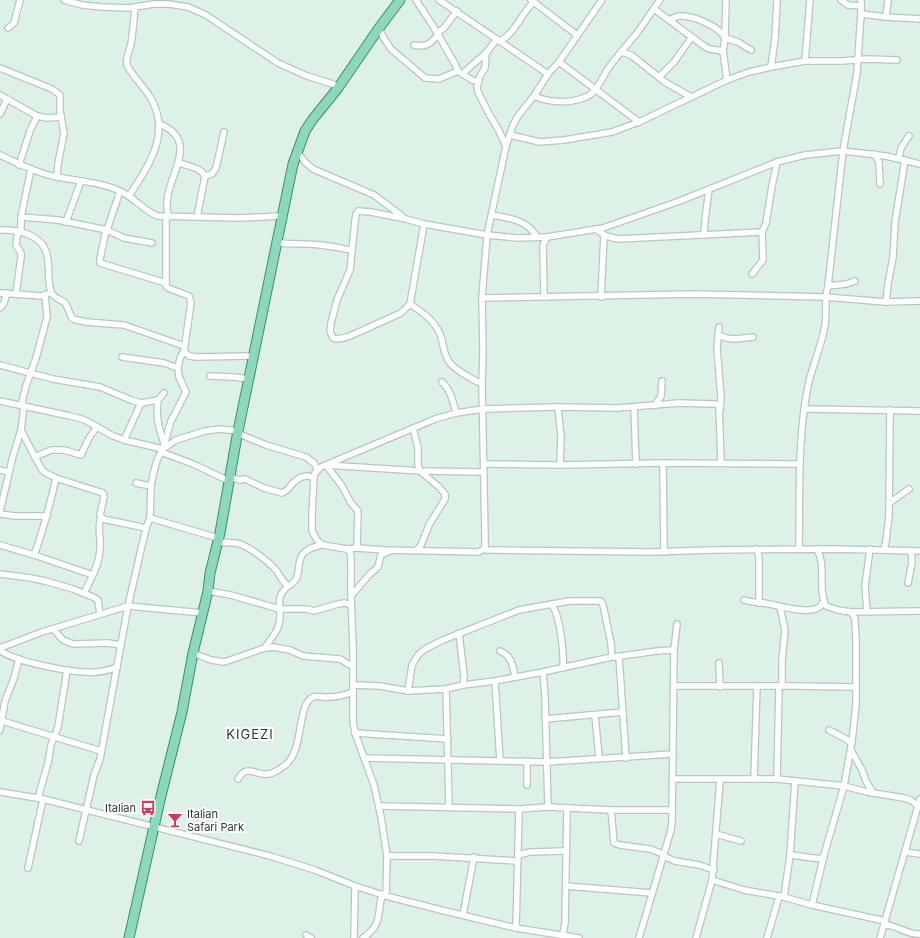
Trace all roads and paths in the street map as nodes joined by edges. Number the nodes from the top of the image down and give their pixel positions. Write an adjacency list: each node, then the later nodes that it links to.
1 (20, 0): 24 (street)
2 (64, 0): 16 (street)
3 (100, 0): 16 (street)
4 (400, 0): 25 (main road)
5 (416, 0): 26 (street)
6 (439, 0): 19 (street)
7 (602, 0): 27 (street)
8 (660, 0): 18 (street)
9 (726, 0): 29 (street)
10 (777, 0): 40 (street)
11 (810, 0): 38 (street)
12 (841, 0): 15 (street)
13 (888, 0): 21 (street)
14 (537, 2): 27 (street); 30 (street)
15 (861, 3): 20 (street)
16 (102, 7): 17 (street)
17 (135, 7): 47 (street); 57 (street)
18 (654, 9): 23 (street); 34 (street)
19 (457, 11): 26 (street); 30 (street)
20 (861, 14): 21 (street); 36 (street)
21 (886, 17): 22 (street)
22 (920, 18)
23 (669, 20): 28 (street); 29 (street)
24 (8, 28)
25 (378, 28): 42 (street); 47 (main road)
26 (438, 34): 31 (street); 42 (street)
27 (577, 34): 39 (street)
28 (691, 38): 33 (street); 44 (street)
29 (725, 38): 32 (street); 33 (street)
30 (498, 40): 35 (street); 43 (street)
31 (414, 45)
32 (751, 50)
33 (723, 51): 45 (street)
34 (621, 52): 44 (street); 48 (street)
35 (486, 53): 42 (street); 46 (street)
36 (858, 60): 37 (street); 38 (street); 63 (street)
37 (897, 60)
38 (805, 61): 40 (street)
39 (559, 62): 43 (street); 48 (street)
40 (771, 67): 45 (street)
41 (0, 68): 55 (street)
42 (460, 73): 46 (street)
43 (548, 74): 50 (street)
44 (658, 77): 51 (street)
45 (727, 80): 51 (street)
46 (478, 82): 61 (street)
47 (338, 88): 62 (main road)
48 (596, 89): 50 (street); 56 (street)
49 (0, 95): 52 (street)
50 (534, 96): 59 (street)
51 (691, 97): 56 (street)
52 (7, 99): 53 (street); 54 (street)
53 (0, 114)
54 (38, 116): 55 (street); 71 (street)
55 (61, 118): 74 (street)
56 (639, 122): 59 (street)
57 (160, 124): 69 (street); 79 (street)
58 (224, 132): 73 (street)
59 (510, 135): 61 (street)
60 (909, 136): 66 (street)
61 (506, 146): 80 (street)
62 (297, 151): 81 (main road); 85 (street)
63 (843, 151): 64 (street); 68 (street); 104 (street)
64 (874, 154): 66 (street); 76 (street)
65 (0, 155): 71 (street)
66 (899, 158): 67 (street)
67 (905, 160): 70 (street); 115 (street)
68 (777, 162): 77 (street); 92 (street)
69 (179, 163): 73 (street); 83 (street)
70 (920, 164)
71 (19, 165): 72 (street)
72 (31, 169): 74 (street); 82 (street)
73 (205, 176): 84 (street)
74 (57, 177): 75 (street)
75 (81, 181): 78 (street); 86 (street)
76 (880, 184)
77 (709, 189): 88 (street); 95 (street)
78 (120, 191): 79 (street); 90 (street)
79 (130, 196): 83 (street)
80 (492, 215): 94 (street); 96 (street)
81 (282, 216): 84 (street); 98 (main road)
82 (21, 217): 86 (street); 91 (street)
83 (167, 217): 84 (street); 103 (street)
84 (197, 217)
85 (406, 219): 87 (street); 100 (street)
86 (66, 222): 90 (street)
87 (424, 224): 94 (street); 116 (street)
88 (595, 229): 93 (street); 97 (street)
89 (0, 230): 91 (street)
90 (107, 230): 99 (street); 103 (street)
91 (19, 231): 105 (street); 108 (street)
92 (762, 232): 95 (street); 101 (street)
93 (604, 234): 95 (street); 111 (street)
94 (487, 235): 96 (street); 112 (street)
95 (704, 235)
96 (537, 237): 97 (street)
97 (547, 237): 113 (street)
98 (276, 242): 100 (street); 122 (main road)
99 (152, 243)
100 (351, 250): 116 (street)
101 (752, 274)
102 (855, 281): 104 (street)
103 (166, 283): 121 (street)
104 (828, 286): 110 (street)
105 (50, 288): 109 (street); 121 (street)
106 (0, 293): 107 (street)
107 (7, 293): 108 (street); 117 (street)
108 (16, 294): 109 (street)
109 (45, 295): 126 (street)
110 (825, 296): 111 (street); 115 (street); 141 (street)
111 (600, 297): 113 (street)
112 (482, 298): 113 (street); 131 (street)
113 (544, 298)
114 (920, 301): 115 (street)
115 (886, 302)
116 (410, 304): 131 (street)
117 (0, 308)
118 (719, 327): 119 (street)
119 (718, 334): 120 (street); 142 (street)
120 (753, 337)
121 (184, 348): 122 (street); 125 (street)
122 (253, 356): 128 (main road)
123 (122, 357): 125 (street)
124 (0, 365): 126 (street)
125 (178, 368): 151 (street)
126 (30, 373): 135 (street); 137 (street)
127 (210, 376): 128 (street)
128 (249, 379): 149 (main road)
129 (662, 381): 136 (street)
130 (442, 382): 145 (street)
131 (482, 384): 140 (street)
132 (164, 393): 134 (street)
133 (0, 400): 137 (street)
134 (158, 400): 135 (street); 151 (street)
135 (142, 403): 150 (street)
136 (655, 405): 138 (street); 142 (street)
137 (23, 406): 146 (street); 148 (street)
138 (634, 406): 139 (street); 156 (street)
139 (558, 407): 140 (street); 159 (street)
140 (483, 409): 145 (street); 155 (street)
141 (805, 409): 143 (street); 157 (street)
142 (720, 410): 154 (street)
143 (890, 410): 144 (street); 171 (street)
144 (920, 411)
145 (456, 413): 147 (street)
146 (97, 427): 150 (street); 152 (street)
147 (413, 428): 158 (street); 162 (street)
148 (21, 430): 152 (street); 163 (street)
149 (238, 432): 151 (street); 161 (street); 167 (main road)
150 (124, 440): 151 (street)
151 (163, 448): 167 (street); 169 (street)
152 (35, 457): 166 (street)
153 (663, 463): 154 (street); 156 (street); 192 (street)
154 (721, 463): 157 (street)
155 (484, 464): 159 (street); 164 (street)
156 (636, 464): 159 (street)
157 (799, 464): 184 (street)
158 (326, 465): 161 (street); 162 (street); 180 (street)
159 (560, 465)
160 (0, 470): 163 (street)
161 (317, 470): 165 (street)
162 (420, 471): 164 (street); 187 (street)
163 (9, 472): 172 (street)
164 (483, 472): 181 (street)
165 (314, 477): 167 (street); 178 (street)
166 (56, 478): 173 (street); 174 (street)
167 (229, 479): 177 (main road)
168 (136, 483): 169 (street)
169 (151, 486): 175 (street)
170 (909, 489): 171 (street)
171 (889, 503): 189 (street)
172 (0, 512): 173 (street)
173 (47, 516): 193 (street)
174 (101, 517): 176 (street); 195 (street)
175 (150, 518): 176 (street); 177 (street)
176 (146, 528): 206 (street)
177 (218, 540): 197 (street); 198 (main road)
178 (323, 545): 182 (street); 197 (street)
179 (0, 546): 193 (street)
180 (357, 548): 182 (street); 186 (street)
181 (485, 548): 187 (street); 192 (street)
182 (347, 549): 200 (street)
183 (757, 549): 184 (street); 192 (street); 203 (street)
184 (799, 549): 185 (street)
185 (817, 549): 188 (street); 202 (street)
186 (392, 550): 187 (street); 200 (street)
187 (417, 550)
188 (870, 550): 189 (street); 209 (street)
189 (884, 550): 190 (street)
190 (911, 551): 191 (street); 196 (street)
191 (920, 551)
192 (664, 552)
193 (34, 555): 195 (street)
194 (0, 574): 199 (street)
195 (93, 575): 199 (street)
196 (908, 583)
197 (288, 586): 208 (street)
198 (208, 591): 208 (street); 212 (main road)
199 (84, 593): 213 (street)
200 (351, 596): 204 (street)
201 (744, 600): 203 (street)
202 (824, 601): 207 (street); 211 (street)
203 (759, 603): 207 (street)
204 (351, 604): 208 (street); 229 (street)
205 (551, 604): 217 (street); 224 (street); 230 (street)
206 (128, 606): 212 (street); 213 (street); 218 (street)
207 (780, 607): 239 (street)
208 (279, 609): 219 (street)
209 (865, 611): 210 (street); 211 (street); 214 (street)
210 (920, 611)
211 (851, 612): 214 (street)
212 (203, 613): 223 (main road)
213 (100, 614): 216 (street)
214 (855, 619): 241 (street)
215 (677, 624): 221 (street)
216 (54, 629): 218 (street); 220 (street)
217 (459, 633): 236 (street); 243 (street)
218 (121, 645): 228 (street)
219 (265, 648): 223 (street); 229 (street)
220 (0, 649): 226 (street)
221 (674, 650): 225 (street); 237 (street)
222 (500, 651): 233 (street)
223 (193, 653): 285 (main road)
224 (612, 657): 225 (street); 230 (street)
225 (619, 657): 245 (street)
226 (19, 659): 231 (street); 248 (street)
227 (719, 662): 240 (street)
228 (117, 667): 231 (street); 255 (street)
229 (353, 667): 235 (street)
230 (563, 667): 232 (street)
231 (67, 670): 252 (street)
232 (543, 672): 233 (street); 247 (street)
233 (515, 677): 234 (street)
234 (495, 681): 236 (street); 261 (street)
235 (352, 685): 243 (street); 244 (street)
236 (463, 685): 242 (street)
237 (674, 686): 240 (street); 256 (street)
238 (757, 686): 239 (street); 240 (street); 267 (street)
239 (780, 686): 241 (street); 264 (street)
240 (720, 687)
241 (856, 687): 254 (street)
242 (446, 689): 243 (street); 253 (street)
243 (408, 691)
244 (352, 692): 251 (street); 265 (street)
245 (623, 712): 246 (street); 259 (street)
246 (595, 715): 247 (street); 258 (street)
247 (545, 719): 263 (street)
248 (2, 721): 249 (street); 252 (street)
249 (0, 730)
250 (829, 730): 254 (street)
251 (355, 733): 253 (street); 257 (street)
252 (54, 738): 255 (street); 274 (street)
253 (448, 739): 260 (street)
254 (851, 746): 271 (street); 273 (street)
255 (101, 751): 284 (street)
256 (673, 754): 259 (street); 266 (street)
257 (364, 758): 260 (street); 276 (street)
258 (599, 758): 259 (street); 263 (street)
259 (626, 758)
260 (448, 760): 261 (street); 278 (street)
261 (500, 761): 262 (street)
262 (527, 761): 263 (street); 270 (street)
263 (547, 762): 279 (street)
264 (777, 778): 267 (street); 269 (street)
265 (238, 779)
266 (672, 779): 268 (street); 283 (street)
267 (754, 779): 268 (street)
268 (720, 780): 286 (street)
269 (795, 781): 271 (street); 293 (street)
270 (527, 785)
271 (844, 786): 273 (street); 297 (street)
272 (0, 792): 274 (street)
273 (873, 793): 277 (street)
274 (41, 799): 284 (street); 298 (street)
275 (920, 799): 277 (street)
276 (379, 806): 278 (street); 294 (street)
277 (918, 806): 290 (street)
278 (448, 807): 281 (street)
279 (548, 807): 280 (street); 281 (street)
280 (567, 808): 282 (street); 289 (street)
281 (518, 809): 296 (street)
282 (611, 810): 283 (street); 292 (street)
283 (672, 810): 292 (street)
284 (87, 811): 285 (street); 288 (street)
285 (154, 826): 301 (street); 313 (main road)
286 (716, 834): 287 (street); 299 (street)
287 (741, 841)
288 (79, 842)
289 (566, 851): 296 (street); 302 (street)
290 (905, 852): 291 (street); 308 (street)
291 (920, 854)
292 (663, 855): 299 (street); 303 (street)
293 (790, 855): 297 (street); 305 (street)
294 (387, 856): 295 (street); 304 (street)
295 (474, 858): 296 (street); 307 (street)
296 (518, 858): 310 (street)
297 (824, 858): 306 (street)
298 (28, 868)
299 (714, 870): 300 (street)
300 (712, 880): 305 (street); 318 (street)
301 (356, 886): 304 (street); 309 (street)
302 (566, 886): 303 (street); 312 (street)
303 (652, 893): 317 (street)
304 (384, 895): 307 (street); 315 (street)
305 (781, 897): 306 (street); 319 (street)
306 (812, 905): 308 (street)
307 (463, 915): 310 (street)
308 (885, 923): 311 (street); 320 (street)
309 (354, 928): 314 (street); 315 (street)
310 (516, 928): 312 (street)
311 (920, 934)
312 (563, 937): 316 (street)
313 (129, 938)
314 (354, 938)
315 (362, 938)
316 (579, 938)
317 (639, 938)
318 (696, 938)
319 (767, 938)
320 (880, 938)

